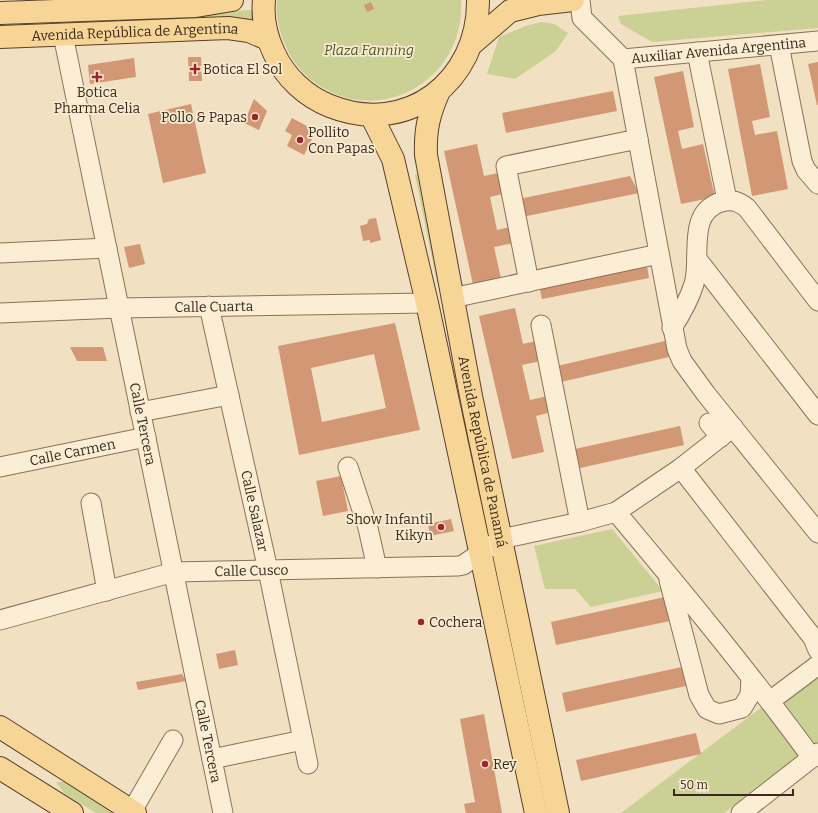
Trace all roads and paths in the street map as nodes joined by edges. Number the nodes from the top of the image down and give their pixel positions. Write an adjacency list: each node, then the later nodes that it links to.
1 (232, 0): 6 (main road, Avenida República de Argentina)
2 (264, 0): 11 (main road)
3 (478, 0): 13 (main road)
4 (573, 0): 13 (main road)
5 (580, 0): 16 (street, Auxiliar Avenida Argentina)
6 (196, 3): 7 (main road, Avenida República de Argentina)
7 (52, 6): 8 (main road, Avenida República de Argentina)
8 (0, 13)
9 (63, 35): 10 (main road, Avenida República de Argentina); 11 (main road, Avenida República de Argentina); 22 (street, Calle Tercera)
10 (0, 38)
11 (268, 39): 18 (main road)
12 (818, 41): 14 (street, Auxiliar Avenida Argentina)
13 (473, 43): 17 (main road)
14 (779, 45): 15 (street, Auxiliar Avenida Argentina); 20 (street)
15 (697, 52): 16 (street, Auxiliar Avenida Argentina); 21 (street)
16 (623, 58): 19 (street)
17 (439, 91): 18 (main road); 27 (main road, Avenida República de Panamá)
18 (371, 115): 29 (main road, Avenida República de Panamá)
19 (638, 139): 24 (street); 26 (street)
20 (818, 184)
21 (727, 200): 25 (street); 28 (street)
22 (107, 248): 23 (street); 31 (street, Calle Tercera)
23 (0, 253)
24 (659, 254): 26 (street); 34 (street)
25 (697, 259): 34 (street); 37 (street)
26 (529, 282): 27 (street)
27 (452, 298): 47 (main road, Avenida República de Panamá)
28 (818, 301)
29 (427, 303): 30 (street, Calle Cuarta); 48 (main road, Avenida República de Panamá)
30 (209, 306): 31 (street, Calle Cuarta); 35 (street, Calle Salazar)
31 (119, 308): 32 (street, Calle Cuarta); 36 (street, Calle Tercera)
32 (0, 313)
33 (541, 325): 45 (street)
34 (672, 328): 38 (street)
35 (229, 395): 36 (street); 50 (street, Calle Salazar)
36 (140, 412): 39 (street, Calle Tercera)
37 (818, 415)
38 (721, 429): 42 (street); 46 (street)
39 (146, 437): 40 (street, Calle Carmen); 51 (street, Calle Tercera)
40 (0, 467)
41 (348, 467): 49 (street)
42 (681, 468): 44 (street); 55 (street)
43 (91, 503): 53 (street)
44 (616, 512): 45 (street); 52 (street)
45 (580, 522): 47 (street)
46 (818, 533)
47 (501, 538): 48 (street, Calle Cusco); 73 (main road, Avenida República de Panamá)
48 (480, 553): 49 (street, Calle Cusco); 72 (main road, Avenida República de Panamá)
49 (377, 568): 50 (street, Calle Cusco)
50 (268, 570): 51 (street, Calle Cusco); 61 (street, Calle Salazar)
51 (174, 572): 53 (street, Calle Cusco); 63 (street, Calle Tercera)
52 (668, 574): 57 (street); 57 (street)
53 (107, 591): 54 (street, Calle Cusco)
54 (0, 620)
55 (818, 650)
56 (818, 665): 58 (street)
57 (751, 678): 58 (street)
58 (770, 702): 62 (street)
59 (0, 727): 64 (main road)
60 (173, 740): 68 (street)
61 (303, 740): 63 (street); 65 (street, Calle Salazar)
62 (815, 756): 69 (street)
63 (212, 759): 71 (street, Calle Tercera)
64 (60, 764): 67 (main road); 68 (main road)
65 (308, 764)
66 (0, 768): 67 (main road)
67 (39, 792): 70 (main road)
68 (134, 812)
69 (745, 812)
70 (72, 813)
71 (223, 813)
72 (536, 813)
73 (558, 813)

